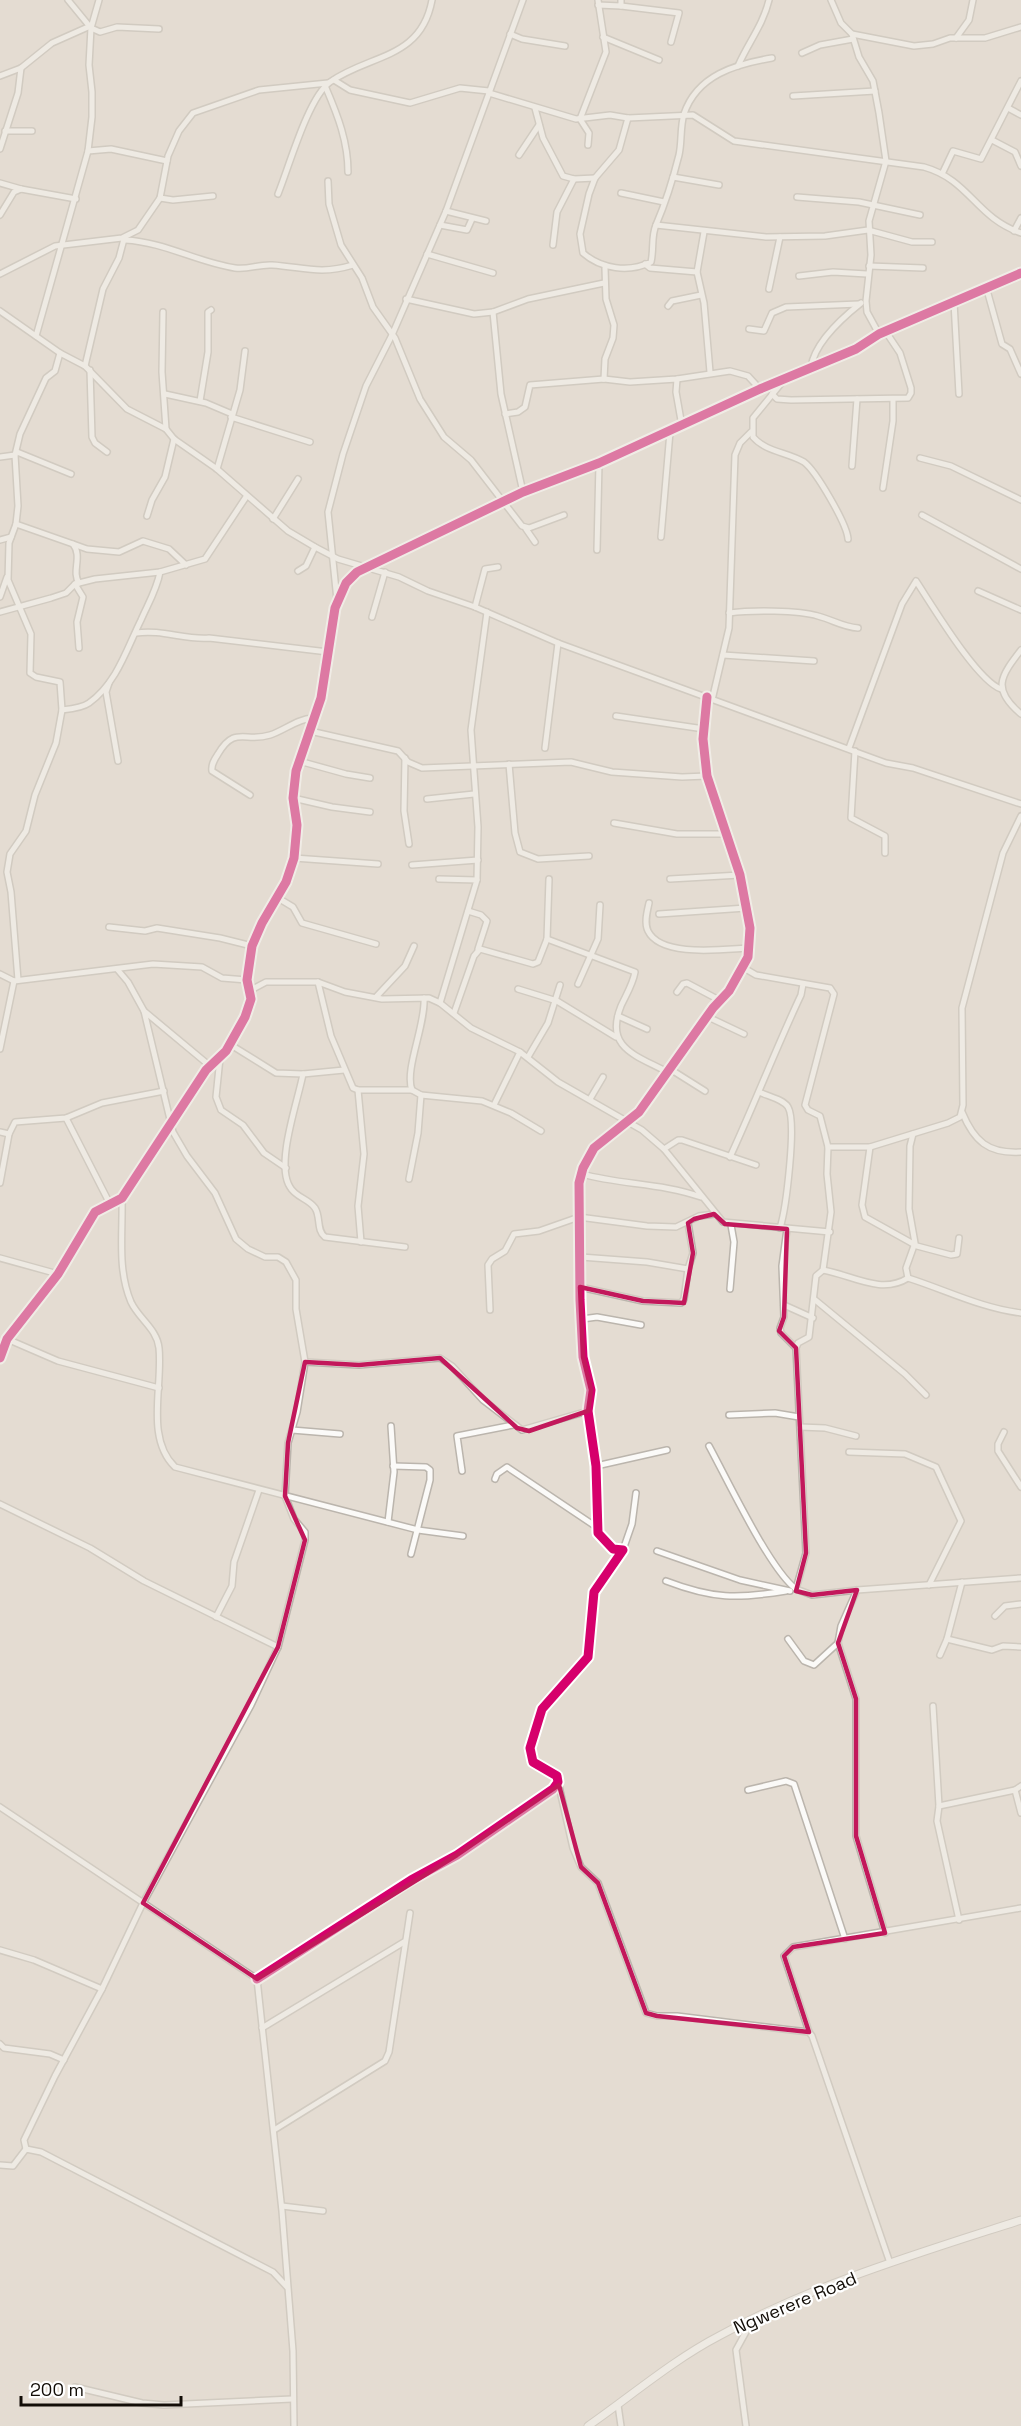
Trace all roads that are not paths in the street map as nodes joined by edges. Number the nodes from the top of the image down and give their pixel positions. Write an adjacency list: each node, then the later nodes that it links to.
1 (68, 0): 11 (street)
2 (99, 0): 11 (street)
3 (432, 0): 26 (street)
4 (522, 0): 13 (street)
5 (769, 0): 22 (street)
6 (831, 0): 14 (street)
7 (973, 0): 16 (street)
8 (598, 3): 9 (street); 15 (street)
9 (621, 3): 17 (street)
10 (1021, 27): 16 (street)
11 (90, 28): 12 (street); 23 (street); 42 (street)
12 (159, 29)
13 (510, 34): 18 (street); 28 (street)
14 (853, 36): 16 (street); 19 (street); 27 (street)
15 (603, 37): 21 (street); 35 (street)
16 (956, 38)
17 (671, 42)
18 (565, 46)
19 (802, 53)
20 (772, 58): 22 (street)
21 (658, 60)
22 (738, 66): 32 (street)
23 (21, 68): 24 (street); 37 (street)
24 (0, 76)
25 (1021, 81): 31 (street)
26 (329, 84): 28 (street); 44 (street); 47 (street); 57 (street)
27 (875, 91): 29 (street); 45 (street)
28 (489, 92): 30 (street); 64 (street)
29 (793, 96)
30 (535, 108): 35 (street); 36 (street)
31 (1008, 108): 33 (street); 39 (street)
32 (684, 114): 34 (street); 45 (street); 49 (street)
33 (1021, 115)
34 (628, 118): 35 (street); 50 (street)
35 (580, 119): 40 (street)
36 (538, 125): 43 (street); 51 (street)
37 (5, 131): 38 (street); 41 (street)
38 (32, 131)
39 (992, 140): 46 (street); 48 (street)
40 (588, 145)
41 (0, 149)
42 (88, 151): 44 (street); 61 (street)
43 (519, 155)
44 (167, 161): 60 (street)
45 (886, 161): 48 (street); 63 (street)
46 (1021, 166)
47 (348, 172)
48 (943, 172): 74 (street)
49 (673, 177): 54 (street); 62 (street)
50 (596, 178): 51 (street); 84 (street)
51 (574, 179): 79 (street)
52 (328, 181): 82 (street)
53 (0, 183): 55 (street)
54 (719, 185)
55 (21, 189): 61 (street); 65 (street)
56 (621, 193): 62 (street)
57 (278, 194)
58 (213, 196): 60 (street)
59 (797, 197): 63 (street)
60 (160, 198): 76 (street)
61 (76, 199): 78 (street)
62 (663, 202): 71 (street)
63 (874, 204): 66 (street); 72 (street)
64 (446, 211): 68 (street); 70 (street)
65 (0, 215)
66 (921, 215)
67 (1021, 218): 74 (street)
68 (472, 219): 69 (street); 70 (street)
69 (486, 221)
70 (440, 225): 80 (street)
71 (656, 225): 73 (street); 81 (street)
72 (868, 230): 75 (street); 77 (street); 83 (street)
73 (704, 232): 75 (street); 86 (street)
74 (1018, 232)
75 (780, 237): 93 (street)
76 (124, 239): 78 (street); 82 (street); 113 (street)
77 (933, 242)
78 (62, 245): 89 (street); 109 (street)
79 (553, 245)
80 (427, 254): 87 (street); 96 (street)
81 (645, 264): 84 (street); 86 (street)
82 (353, 265): 108 (street)
83 (869, 266): 85 (street); 90 (street)
84 (605, 268): 92 (street)
85 (923, 268)
86 (697, 272): 95 (street)
87 (493, 273)
88 (1021, 273): 94 (street)
89 (0, 274)
90 (867, 274): 91 (street); 97 (street)
91 (799, 276)
92 (604, 283): 104 (street); 117 (street)
93 (769, 289)
94 (987, 290): 98 (street); 115 (street)
95 (701, 295): 100 (street); 114 (street)
96 (406, 299): 104 (street); 108 (street)
97 (866, 301): 99 (street); 107 (street)
98 (954, 302): 106 (street); 120 (street)
99 (859, 304): 105 (street); 112 (street)
100 (668, 306)
101 (211, 310): 125 (street)
102 (0, 311): 109 (street)
103 (163, 312): 121 (street)
104 (493, 312): 126 (street)
105 (748, 329)
106 (886, 332): 107 (street); 124 (street)
107 (879, 334): 112 (street)
108 (392, 335): 147 (street); 162 (street)
109 (36, 336): 111 (street)
110 (245, 351): 127 (street)
111 (60, 353): 113 (street); 135 (street)
112 (811, 367): 116 (street)
113 (87, 368): 129 (street); 134 (street)
114 (710, 372): 118 (street); 119 (street)
115 (1021, 374)
116 (788, 377): 119 (street); 122 (street)
117 (604, 379): 118 (street); 126 (street)
118 (677, 379): 128 (street)
119 (760, 389): 128 (street)
120 (959, 393)
121 (165, 394): 125 (street); 129 (street)
122 (772, 394): 123 (street); 131 (street)
123 (857, 399): 124 (street); 139 (street)
124 (893, 399): 143 (street)
125 (200, 401): 127 (street)
126 (506, 414): 144 (street)
127 (232, 415): 133 (street); 140 (street)
128 (682, 426): 130 (street)
129 (166, 429): 132 (street)
130 (670, 432): 138 (street); 155 (street)
131 (751, 432): 156 (street); 180 (street)
132 (174, 439): 140 (street); 150 (street)
133 (310, 442)
134 (107, 452)
135 (16, 454): 136 (street); 141 (street); 152 (street)
136 (0, 457)
137 (920, 458): 146 (street)
138 (600, 463): 144 (street); 161 (street)
139 (852, 466)
140 (217, 469): 145 (street)
141 (71, 474)
142 (298, 479): 151 (street)
143 (882, 488)
144 (523, 492): 147 (street)
145 (246, 497): 151 (street); 163 (street)
146 (1021, 500)
147 (504, 502): 153 (street); 164 (street)
148 (564, 515): 153 (street)
149 (922, 515): 166 (street)
150 (147, 516)
151 (273, 519): 160 (street)
152 (16, 524): 154 (street); 159 (street)
153 (526, 529): 158 (street)
154 (12, 536): 157 (street); 170 (street)
155 (661, 537)
156 (848, 539)
157 (0, 540)
158 (535, 542)
159 (74, 544): 163 (street); 171 (street)
160 (315, 547): 162 (street); 167 (street)
161 (597, 550)
162 (333, 556): 164 (street); 174 (street)
163 (186, 565): 168 (street)
164 (368, 567): 169 (street); 174 (street)
165 (498, 567): 175 (street)
166 (1021, 569)
167 (298, 571)
168 (160, 572): 171 (street); 183 (street)
169 (385, 572): 175 (street); 181 (street)
170 (9, 573): 173 (street); 176 (street)
171 (77, 584): 176 (street); 185 (street)
172 (978, 591): 177 (street)
173 (0, 597)
174 (337, 602): 187 (street)
175 (475, 607): 179 (street)
176 (22, 608): 178 (street); 193 (street)
177 (1021, 610)
178 (0, 612)
179 (487, 612): 184 (street); 204 (street)
180 (729, 613): 182 (street); 188 (street)
181 (372, 617)
182 (858, 628)
183 (136, 633): 187 (street); 190 (street)
184 (558, 643): 192 (street); 199 (street)
185 (79, 648)
186 (1021, 650): 191 (street)
187 (328, 652): 196 (street)
188 (723, 655): 189 (street); 192 (street)
189 (814, 661)
190 (109, 681): 193 (street); 202 (street)
191 (1001, 689): 194 (street); 200 (street)
192 (710, 698): 197 (street); 200 (street)
193 (62, 710): 246 (street)
194 (1021, 714)
195 (616, 716): 197 (street)
196 (314, 718): 198 (street); 209 (street)
197 (704, 729): 206 (street)
198 (310, 731): 201 (street); 203 (street)
199 (545, 748)
200 (852, 749): 212 (street); 218 (street)
201 (405, 758): 204 (street); 217 (street)
202 (118, 761)
203 (299, 761): 207 (street); 210 (street)
204 (472, 764): 205 (street); 208 (street)
205 (509, 764): 206 (street); 219 (street)
206 (707, 776): 216 (street)
207 (370, 778)
208 (474, 794): 211 (street); 221 (street)
209 (250, 795)
210 (293, 798): 213 (street); 220 (street)
211 (428, 798)
212 (1021, 804)
213 (370, 812)
214 (1021, 816): 286 (street)
215 (614, 823): 216 (street)
216 (726, 834): 224 (street)
217 (409, 843)
218 (885, 853)
219 (589, 855)
220 (294, 858): 222 (street); 229 (street)
221 (478, 860): 223 (street); 228 (street)
222 (378, 864)
223 (412, 865)
224 (740, 875): 227 (street); 232 (street)
225 (439, 879): 228 (street)
226 (549, 879): 236 (street)
227 (670, 879)
228 (477, 880): 233 (street)
229 (278, 898): 237 (street); 238 (street)
230 (648, 903): 240 (street)
231 (600, 905): 242 (street)
232 (746, 908): 234 (street); 240 (street)
233 (468, 911): 241 (street); 259 (street)
234 (659, 914)
235 (109, 927): 238 (street)
236 (547, 939): 241 (street); 242 (street)
237 (376, 944)
238 (252, 946): 247 (street)
239 (414, 946): 255 (street)
240 (749, 948): 243 (street)
241 (477, 951): 261 (street)
242 (592, 954): 249 (street); 263 (street)
243 (744, 968): 250 (street); 258 (street)
244 (117, 969): 246 (street); 247 (street); 260 (street)
245 (0, 974): 246 (street)
246 (16, 980): 262 (street)
247 (247, 980): 253 (street)
248 (318, 982): 253 (street); 255 (street); 274 (street)
249 (578, 984)
250 (804, 984): 282 (street); 294 (street)
251 (560, 985): 257 (street)
252 (518, 989): 257 (street)
253 (251, 990): 268 (street)
254 (677, 992): 258 (street)
255 (376, 997): 256 (street)
256 (424, 998): 259 (street); 279 (street)
257 (557, 1001): 267 (street); 271 (street)
258 (721, 1001): 264 (street)
259 (440, 1003): 261 (street)
260 (144, 1011): 273 (street); 281 (street)
261 (454, 1013): 270 (street)
262 (3, 1016): 269 (street)
263 (618, 1016): 265 (street); 267 (street)
264 (708, 1017): 266 (street); 275 (street)
265 (647, 1029)
266 (744, 1034)
267 (616, 1037): 275 (street)
268 (231, 1045): 272 (street); 276 (street)
269 (0, 1049)
270 (520, 1052): 271 (street); 285 (street)
271 (528, 1057): 284 (street)
272 (220, 1058): 273 (street); 300 (street)
273 (210, 1066): 288 (street)
274 (344, 1070): 276 (street); 278 (street)
275 (668, 1070): 280 (street); 289 (street)
276 (303, 1074): 300 (street)
277 (603, 1077): 284 (street)
278 (358, 1090): 279 (street); 314 (street)
279 (412, 1090): 283 (street)
280 (705, 1091)
281 (164, 1092): 287 (street); 288 (street)
282 (759, 1092): 298 (street); 311 (street)
283 (421, 1095): 285 (street); 302 (street)
284 (590, 1100): 289 (street)
285 (494, 1105): 290 (street)
286 (962, 1112): 293 (street); 297 (street)
287 (66, 1118): 292 (street); 306 (street)
288 (172, 1120): 305 (street); 335 (street)
289 (628, 1121): 296 (street); 301 (street)
290 (541, 1131)
291 (0, 1132): 292 (street)
292 (9, 1134): 303 (street)
293 (913, 1134): 295 (street); 315 (street)
294 (828, 1147): 295 (street); 312 (street)
295 (870, 1147): 315 (street)
296 (663, 1149): 298 (street); 304 (street)
297 (1021, 1152)
298 (730, 1157): 299 (street)
299 (756, 1165)
300 (286, 1168): 314 (street)
301 (582, 1174): 304 (street); 308 (street)
302 (409, 1179)
303 (0, 1183)
304 (701, 1197): 307 (street)
305 (122, 1198): 306 (street); 336 (street)
306 (111, 1204): 321 (street)
307 (714, 1214): 309 (street); 310 (street)
308 (579, 1217): 309 (street); 317 (street); 327 (street)
309 (688, 1223): 319 (street)
310 (731, 1224): 311 (street); 324 (street)
311 (783, 1229): 312 (street); 326 (street)
312 (830, 1232): 320 (street)
313 (958, 1238): 315 (street)
314 (361, 1242): 316 (street)
315 (915, 1243): 322 (street)
316 (405, 1247)
317 (581, 1257): 319 (street); 323 (street)
318 (0, 1258): 321 (street)
319 (688, 1269): 323 (street)
320 (823, 1270): 322 (street); 325 (street)
321 (58, 1274): 332 (street)
322 (908, 1278): 328 (street)
323 (580, 1287): 330 (street)
324 (730, 1289)
325 (814, 1299): 329 (street); 337 (street)
326 (784, 1305): 329 (street); 333 (street)
327 (490, 1310)
328 (1021, 1313)
329 (813, 1318): 333 (street)
330 (582, 1319): 331 (street); 338 (street)
331 (641, 1325)
332 (8, 1339): 334 (street); 336 (street)
333 (796, 1348): 340 (street)
334 (0, 1358)
335 (305, 1362): 341 (street); 344 (street)
336 (159, 1388): 356 (street)
337 (926, 1395)
338 (588, 1411): 341 (street); 352 (street)
339 (729, 1415): 340 (street)
340 (799, 1417): 343 (street)
341 (513, 1425): 353 (street)
342 (391, 1426): 351 (street)
343 (800, 1427): 347 (street); 371 (street)
344 (292, 1430): 346 (street); 358 (street)
345 (1004, 1431): 355 (street)
346 (340, 1434)
347 (856, 1436)
348 (709, 1446): 371 (street)
349 (667, 1450): 352 (street)
350 (849, 1452): 370 (street)
351 (393, 1466): 360 (street); 362 (street)
352 (596, 1466): 361 (street)
353 (462, 1471)
354 (495, 1479): 361 (street)
355 (1021, 1487)
356 (259, 1490): 358 (street); 375 (street)
357 (636, 1493): 364 (street)
358 (285, 1496): 360 (street); 379 (street)
359 (0, 1504): 375 (street)
360 (388, 1522): 362 (street)
361 (598, 1528): 364 (street)
362 (418, 1530): 363 (street); 366 (street)
363 (463, 1536)
364 (623, 1550): 383 (street)
365 (657, 1551): 371 (street)
366 (411, 1554)
367 (1021, 1578): 369 (street)
368 (666, 1581): 371 (street)
369 (962, 1582): 370 (street); 377 (street)
370 (929, 1585): 372 (street)
371 (793, 1590): 372 (street)
372 (857, 1590): 378 (street)
373 (1021, 1604): 374 (street)
374 (995, 1616)
375 (216, 1617): 379 (street)
376 (788, 1639): 378 (street)
377 (947, 1639): 380 (street); 381 (street)
378 (838, 1643): 394 (street)
379 (278, 1647): 390 (street)
380 (1021, 1647)
381 (940, 1655)
382 (933, 1706): 387 (street)
383 (558, 1782): 398 (street); 401 (street)
384 (1021, 1786): 386 (street)
385 (748, 1790): 395 (street)
386 (1015, 1790): 387 (street); 389 (street)
387 (939, 1806): 393 (street)
388 (0, 1807): 390 (street)
389 (1021, 1813)
390 (143, 1903): 398 (street); 399 (street)
391 (1021, 1908): 393 (street)
392 (410, 1913): 396 (street)
393 (959, 1920): 394 (street)
394 (885, 1933): 395 (street)
395 (845, 1939): 401 (street)
396 (404, 1942): 400 (street); 404 (street)
397 (0, 1950): 399 (street)
398 (256, 1979): 400 (street)
399 (102, 1989): 403 (street)
400 (262, 2028): 404 (street)
401 (808, 2032): 410 (street)
402 (0, 2044): 403 (street)
403 (64, 2060): 405 (street)
404 (274, 2130): 407 (street)
405 (26, 2149): 406 (street); 411 (street)
406 (1, 2168)
407 (282, 2206): 408 (street); 411 (street)
408 (323, 2211)
409 (1021, 2220): 410 (main road, Ngwerere Road)
410 (890, 2263): 412 (main road, Ngwerere Road)
411 (288, 2288): 414 (street)
412 (754, 2317): 415 (main road, Ngwerere Road); 419 (street)
413 (75, 2387): 414 (street)
414 (292, 2399): 416 (street)
415 (618, 2405): 417 (main road, Ngwerere Road); 418 (street)
416 (294, 2426)
417 (588, 2426)
418 (621, 2426)
419 (746, 2426)

